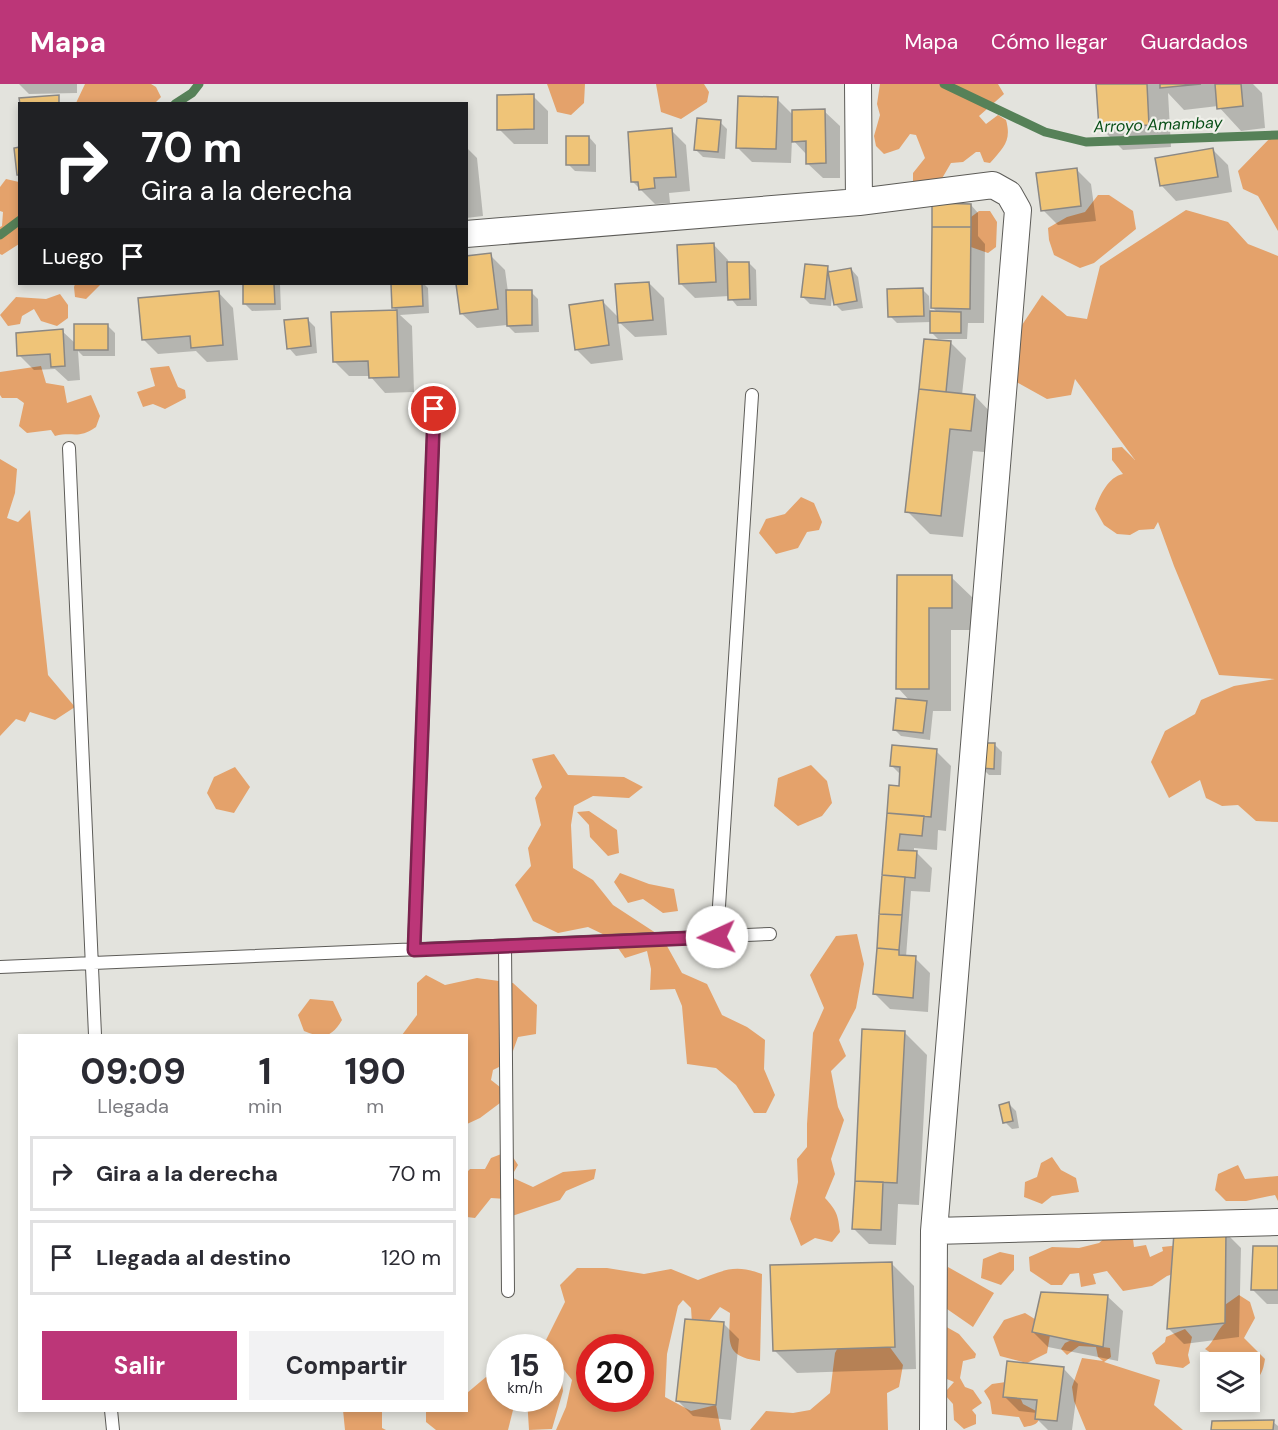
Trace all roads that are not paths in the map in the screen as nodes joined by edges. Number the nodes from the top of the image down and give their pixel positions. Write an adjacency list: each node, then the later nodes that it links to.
1 (858, 84): 2 (street)
2 (859, 202): 3 (street); 15 (street)
3 (468, 234)
4 (752, 395): 8 (lane)
5 (434, 409): 10 (lane)
6 (69, 448): 11 (lane)
7 (770, 934): 8 (lane)
8 (717, 937): 9 (lane)
9 (505, 946): 10 (lane); 16 (lane)
10 (414, 950): 11 (lane)
11 (92, 962): 12 (lane); 13 (lane)
12 (0, 967)
13 (95, 1034)
14 (1278, 1222): 15 (street)
15 (934, 1231): 19 (street)
16 (508, 1291)
17 (111, 1412): 18 (lane)
18 (113, 1430)
19 (933, 1430)

